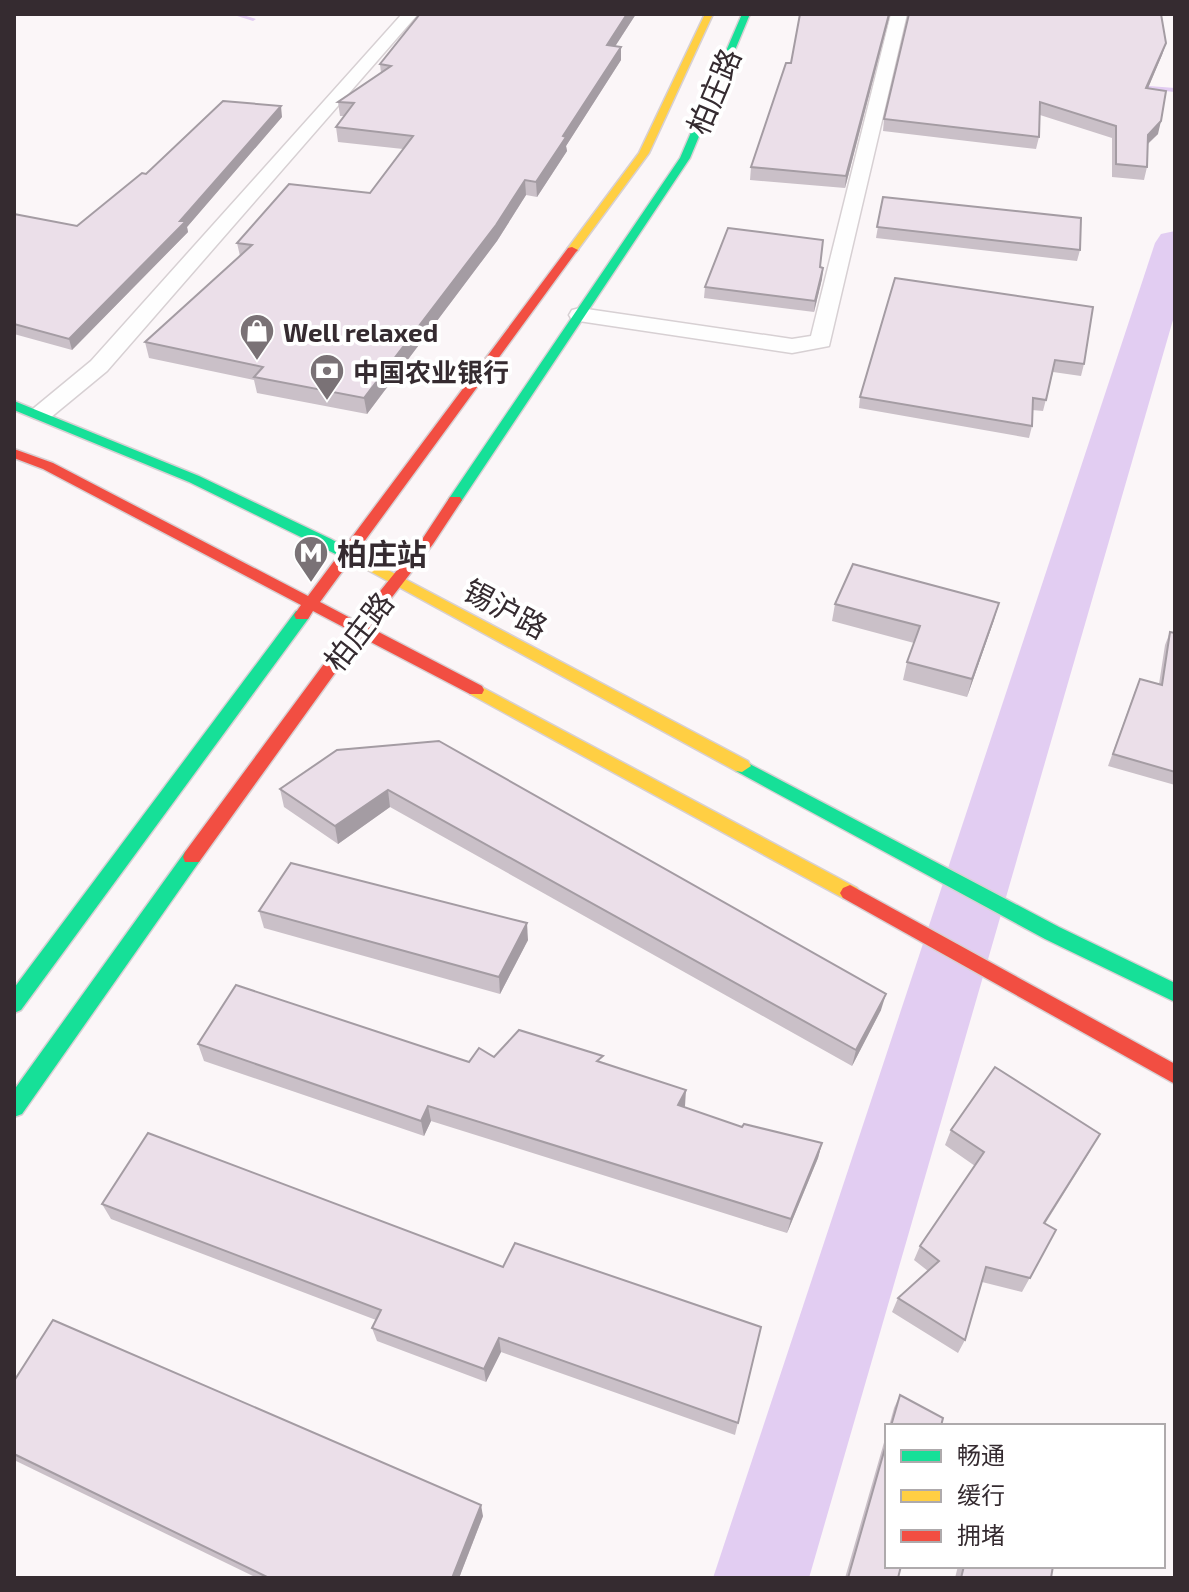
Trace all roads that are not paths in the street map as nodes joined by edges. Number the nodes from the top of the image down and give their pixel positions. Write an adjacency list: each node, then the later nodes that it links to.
1 (410, 14): 7 (street)
2 (709, 14): 9 (street, 柏庄路)
3 (746, 14): 5 (street, 柏庄路)
4 (899, 14): 5 (street)
5 (580, 315): 10 (street, 柏庄路)
6 (14, 405): 7 (street, 锡沪路)
7 (42, 413): 9 (street, 锡沪路)
8 (14, 453): 11 (street)
9 (347, 554): 10 (street, 锡沪路); 11 (street, 柏庄路)
10 (397, 581): 12 (street, 柏庄路); 13 (street, 锡沪路)
11 (311, 603): 12 (street); 14 (street, 柏庄路)
12 (358, 629): 15 (street); 16 (street, 柏庄路)
13 (1175, 993)
14 (14, 1004)
15 (1175, 1075)
16 (14, 1107)

